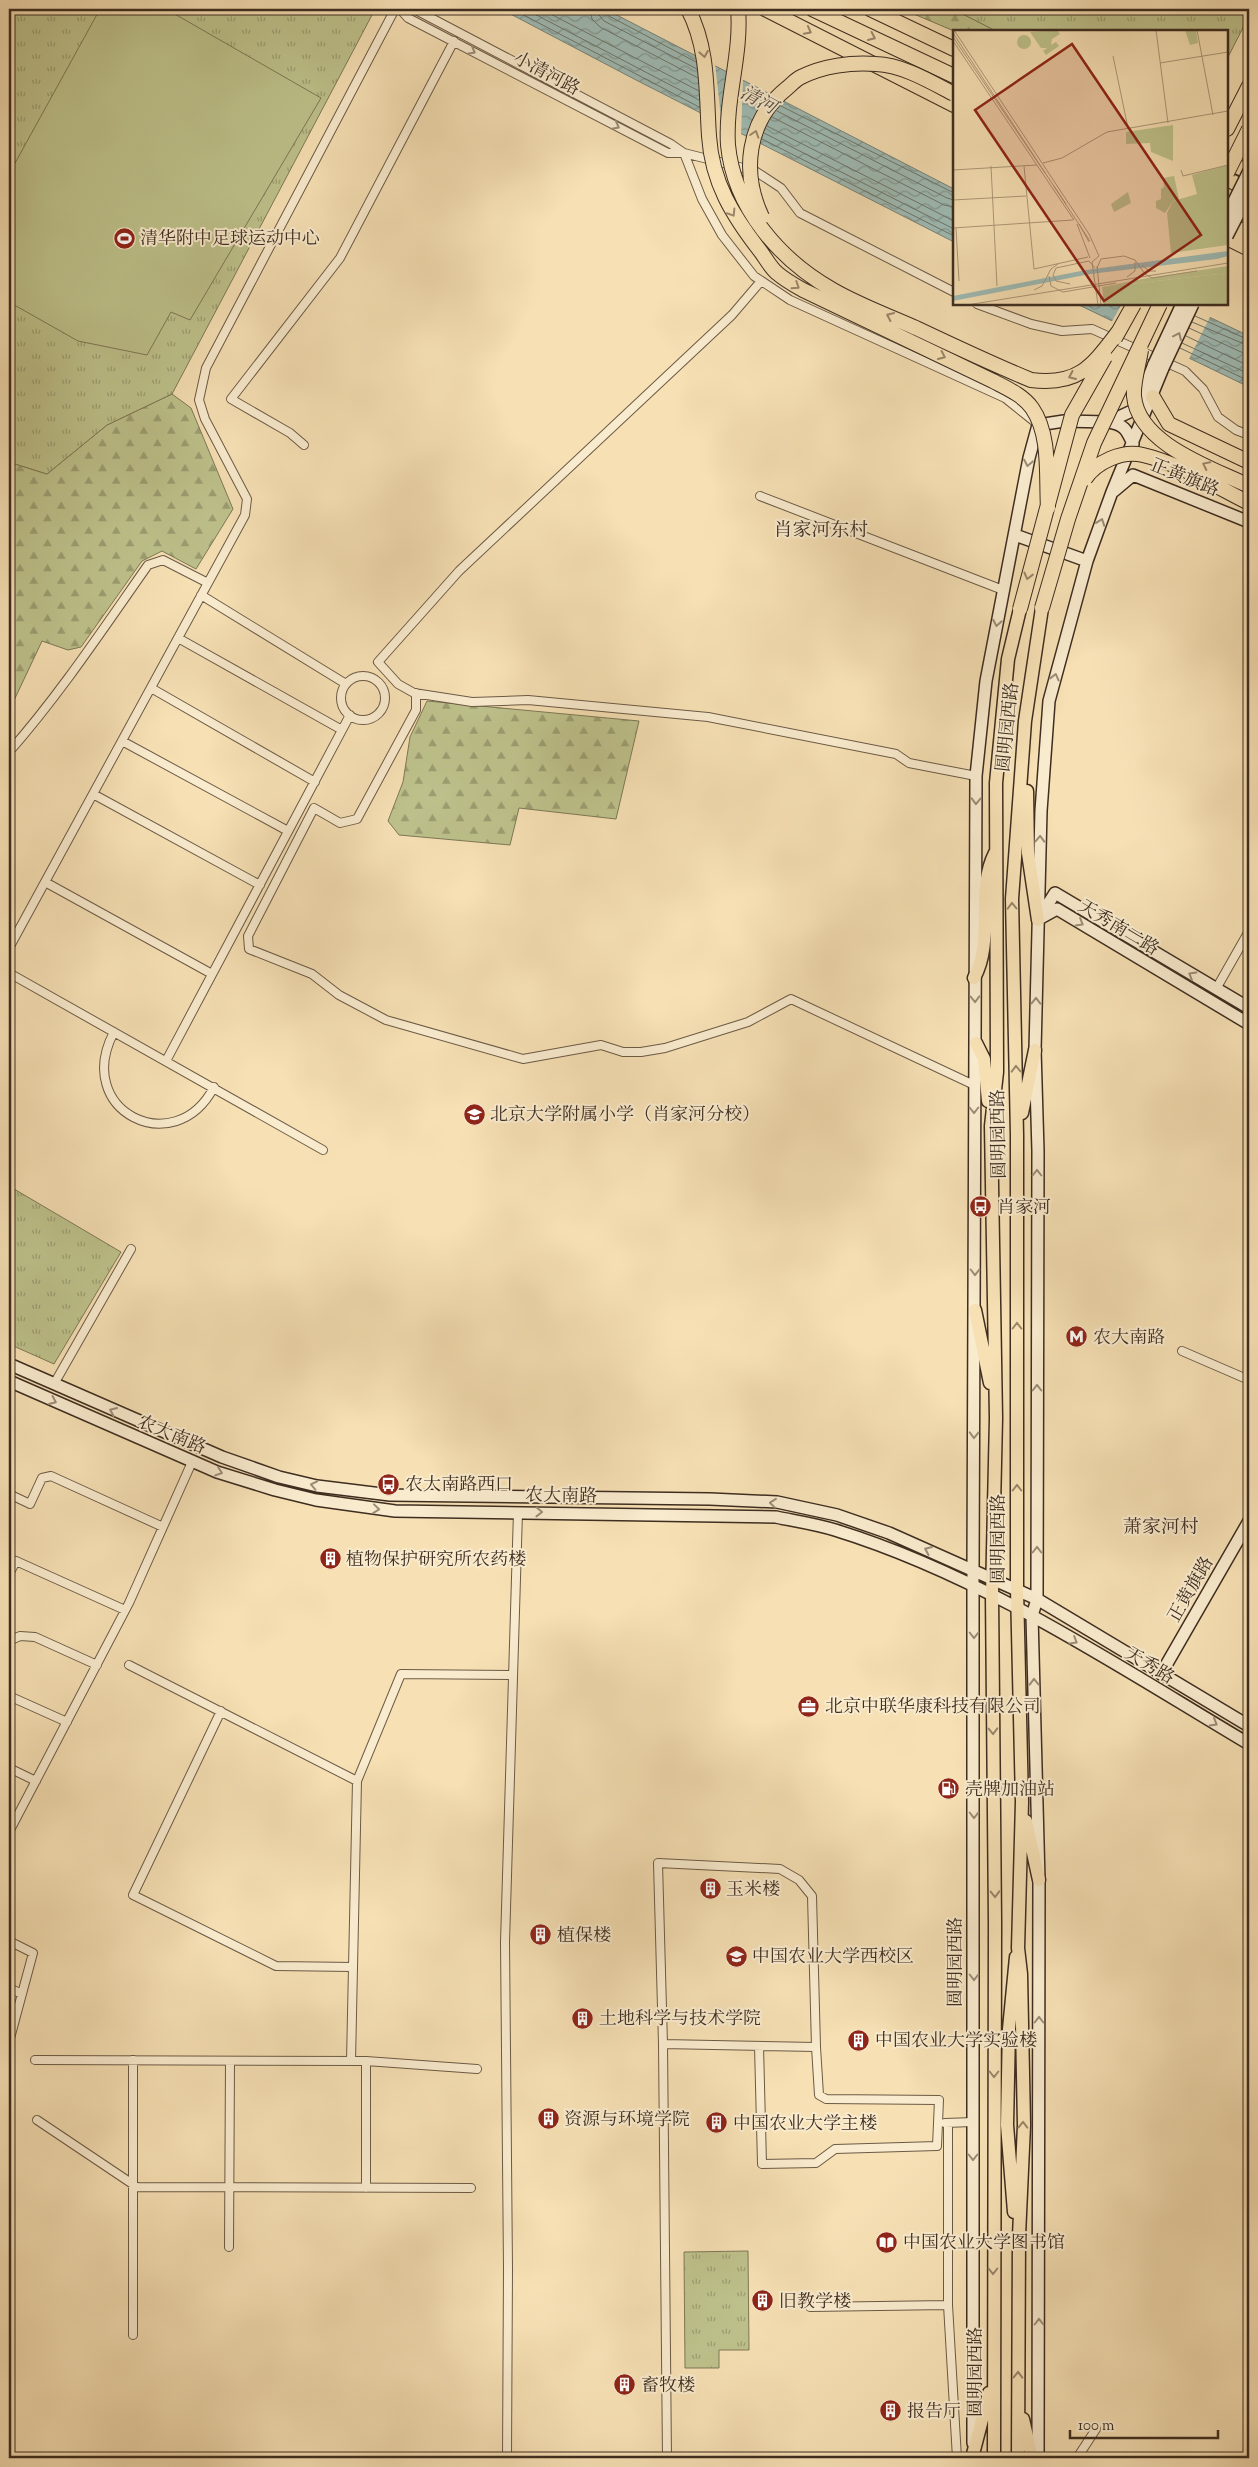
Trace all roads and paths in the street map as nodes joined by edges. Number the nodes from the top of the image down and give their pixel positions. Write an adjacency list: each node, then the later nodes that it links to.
1 (395, 9): 58 (street)
2 (400, 9): 9 (street, 小清河路)
3 (414, 9): 17 (street, 小清河路)
4 (688, 9): 53 (highway, one-way to 53, bridge)
5 (738, 9): 30 (highway, bridge)
6 (765, 9): 14 (highway, one-way to 14)
7 (812, 9): 11 (highway, one-way to 11)
8 (870, 9): 10 (highway)
9 (454, 41): 17 (street, 小清河路, one-way to 17); 47 (street)
10 (953, 48)
11 (953, 76)
12 (1249, 86): 15 (highway)
13 (953, 94): 30 (highway, one-way to 13, bridge)
14 (953, 104)
15 (1228, 127)
16 (1249, 129): 19 (highway, bridge)
17 (684, 154): 32 (street); 33 (street, 小清河路)
18 (1228, 162): 20 (highway)
19 (1228, 171)
20 (1249, 171): 24 (street, bridge)
21 (1228, 180): 22 (highway)
22 (1249, 191): 28 (street, bridge)
23 (1228, 206): 25 (highway)
24 (1228, 213)
25 (1249, 217)
26 (1228, 224): 27 (highway)
27 (1249, 234)
28 (1228, 235)
29 (1228, 238): 31 (highway)
30 (776, 247): 39 (highway, one-way to 30, bridge)
31 (1249, 249)
32 (762, 281): 44 (street); 64 (street)
33 (953, 291)
34 (980, 305): 45 (street)
35 (1133, 305): 39 (highway, 圆明园西路, bridge)
36 (1159, 305): 40 (highway, 圆明园西路, bridge)
37 (1182, 305): 41 (street, bridge)
38 (1192, 305): 41 (street, one-way to 38, bridge)
39 (1119, 331): 53 (highway, 圆明园西路, bridge)
40 (1142, 338): 49 (highway, one-way to 40, bridge); 54 (highway, 圆明园西路, bridge)
41 (1159, 366): 42 (street); 43 (street)
42 (1153, 397): 46 (street); 48 (highway)
43 (1108, 422): 44 (street); 46 (street)
44 (1038, 425): 56 (street, 圆明园西路, one-way to 56)
45 (1249, 435)
46 (1133, 444): 50 (street)
47 (304, 445)
48 (1249, 462)
49 (1249, 486)
50 (1112, 492): 55 (street, 正黄旗路); 57 (street, one-way to 50)
51 (760, 496): 59 (street)
52 (1249, 503): 54 (highway, bridge)
53 (1048, 508): 62 (highway, 圆明园西路, one-way to 62, bridge)
54 (1068, 519): 61 (highway, 圆明园西路, bridge)
55 (1249, 522)
56 (1015, 535): 57 (street); 59 (street, 圆明园西路)
57 (1087, 561): 81 (street, one-way to 57)
58 (208, 583): 60 (street); 73 (street)
59 (1003, 590): 74 (street, 圆明园西路, one-way to 74)
60 (202, 595): 63 (street); 66 (street)
61 (1042, 608): 70 (main road, 圆明园西路)
62 (1020, 609): 78 (main road, 圆明园西路)
63 (178, 638): 67 (street); 71 (street)
64 (378, 662): 65 (street); 68 (street)
65 (372, 677): 66 (street); 69 (street)
66 (346, 684): 69 (street)
67 (151, 688): 72 (street); 75 (street)
68 (416, 694): 74 (street); 94 (street)
69 (350, 715): 71 (street)
70 (1025, 721): 81 (main road); 97 (main road, 圆明园西路, one-way to 70)
71 (342, 730): 75 (street)
72 (122, 740): 76 (street); 77 (street)
73 (9, 752)
74 (976, 776): 86 (street, 圆明园西路, one-way to 86)
75 (315, 782): 77 (street)
76 (93, 794): 79 (street); 80 (street)
77 (288, 831): 80 (street)
78 (996, 851): 86 (main road); 96 (main road, 圆明园西路)
79 (45, 882): 83 (street); 85 (street)
80 (260, 885): 85 (street)
81 (1038, 920): 87 (street, 天秀南二路, one-way to 81); 89 (street, 天秀南二路, one-way to 89); 92 (street, one-way to 81)
82 (1249, 932): 87 (street)
83 (9, 948)
84 (9, 973): 90 (street)
85 (212, 974): 93 (street)
86 (974, 978): 91 (street, 圆明园西路, one-way to 91)
87 (1216, 989): 88 (street, 天秀南二路)
88 (1249, 1008)
89 (1249, 1024)
90 (114, 1032): 93 (street); 95 (street)
91 (976, 1043): 94 (street, 圆明园西路); 96 (main road)
92 (1035, 1050): 97 (main road); 118 (street, one-way to 92)
93 (166, 1061): 95 (street)
94 (974, 1085): 100 (street, 圆明园西路, one-way to 100)
95 (214, 1087): 98 (street)
96 (991, 1126): 106 (main road, 圆明园西路)
97 (1017, 1135): 116 (main road, 圆明园西路, one-way to 97)
98 (323, 1150)
99 (131, 1249): 105 (street)
100 (975, 1310): 106 (main road); 112 (street, 圆明园西路, one-way to 112)
101 (1182, 1351): 103 (street)
102 (9, 1364): 105 (street, 农大南路)
103 (1249, 1380)
104 (9, 1381): 107 (street, 农大南路, one-way to 107)
105 (54, 1384): 112 (street, 农大南路, one-way to 105)
106 (996, 1418): 114 (main road, 圆明园西路)
107 (192, 1462): 109 (street, 农大南路, one-way to 109); 111 (street)
108 (9, 1494): 111 (street)
109 (518, 1512): 115 (street, 农大南路, one-way to 115); 126 (street)
110 (1249, 1521): 125 (street, 正黄旗路)
111 (163, 1527): 120 (street)
112 (973, 1570): 114 (street, 农大南路); 115 (street, 圆明园西路)
113 (9, 1574): 120 (street)
114 (992, 1578): 116 (street, 农大南路); 117 (main road, 圆明园西路)
115 (974, 1586): 117 (street, 农大南路); 153 (street, 圆明园西路, one-way to 153)
116 (1017, 1590): 118 (street, 天秀路); 119 (main road, 圆明园西路)
117 (992, 1595): 119 (street, 天秀路); 164 (main road, 圆明园西路, one-way to 164)
118 (1037, 1599): 121 (street); 125 (street, 天秀路)
119 (1017, 1607): 121 (street, 天秀路); 135 (main road, 圆明园西路)
120 (125, 1610): 123 (street)
121 (1032, 1616): 131 (street, 天秀路, one-way to 131); 137 (street, one-way to 121)
122 (9, 1641): 123 (street)
123 (96, 1665): 129 (street)
124 (130, 1665): 128 (street)
125 (1161, 1674): 130 (street, 天秀路)
126 (513, 1675): 134 (street); 168 (street)
127 (9, 1696): 129 (street)
128 (220, 1712): 134 (street); 139 (street)
129 (67, 1722): 133 (street)
130 (1249, 1726)
131 (1249, 1744)
132 (9, 1768): 133 (street)
133 (36, 1781): 136 (street)
134 (357, 1781): 139 (street)
135 (1022, 1802): 137 (main road); 165 (main road, 圆明园西路, one-way to 135)
136 (9, 1832)
137 (1039, 1880): 174 (street, one-way to 137)
138 (9, 1941): 141 (street)
139 (353, 1967): 149 (street)
140 (9, 1988): 141 (street)
141 (22, 1994): 142 (street)
142 (9, 2042)
143 (663, 2044): 144 (street); 145 (street); 169 (street)
144 (759, 2046): 145 (street); 154 (street)
145 (816, 2047): 154 (street)
146 (35, 2060): 147 (street)
147 (133, 2060): 148 (street); 156 (street)
148 (230, 2061): 149 (street); 157 (street)
149 (351, 2061): 150 (street)
150 (366, 2061): 151 (street); 158 (street)
151 (477, 2069)
152 (37, 2120): 156 (street)
153 (973, 2122): 155 (street); 167 (street, 圆明园西路, one-way to 167)
154 (938, 2123): 155 (street)
155 (948, 2123): 161 (street)
156 (132, 2184): 157 (street); 163 (street)
157 (230, 2188): 158 (street); 160 (street)
158 (366, 2188): 159 (street)
159 (471, 2188)
160 (229, 2247)
161 (948, 2305): 162 (street); 170 (street)
162 (810, 2306)
163 (133, 2334)
164 (993, 2376): 167 (main road); 171 (main road, 圆明园西路)
165 (1018, 2398): 172 (main road, 圆明园西路); 173 (main road)
166 (1096, 2429): 175 (street)
167 (974, 2456)
168 (506, 2458)
169 (668, 2458)
170 (957, 2458)
171 (994, 2458)
172 (1018, 2458)
173 (1032, 2458)
174 (1038, 2458)
175 (1077, 2458)

